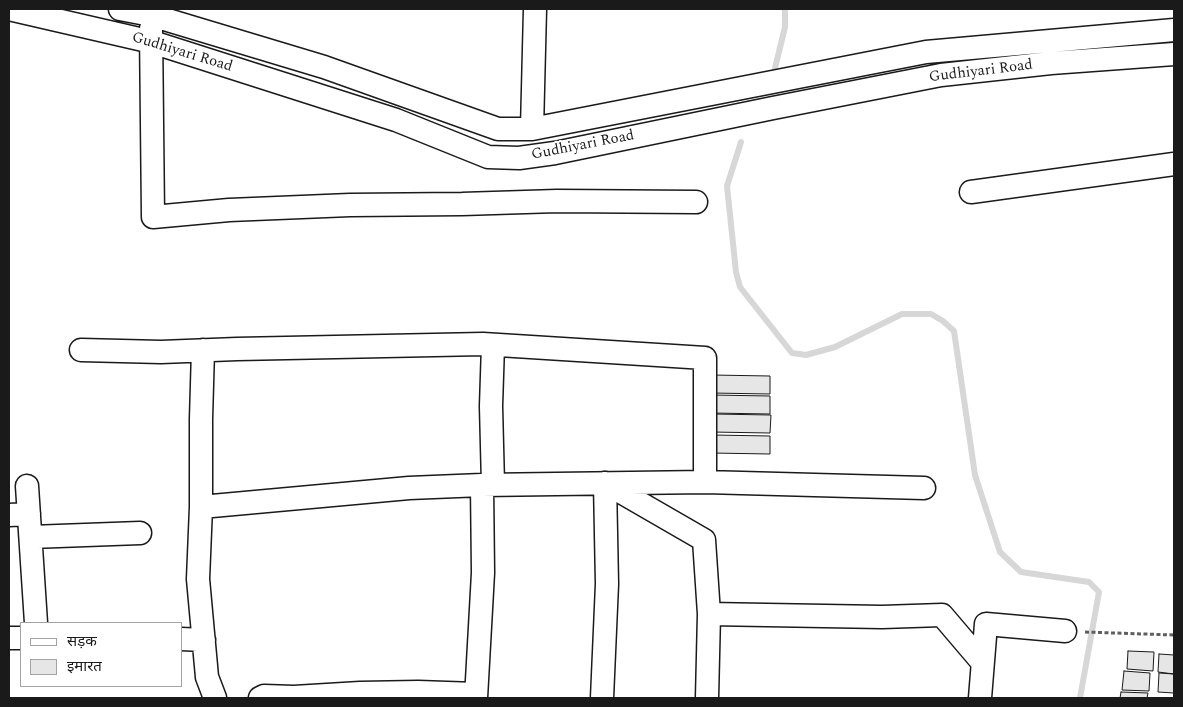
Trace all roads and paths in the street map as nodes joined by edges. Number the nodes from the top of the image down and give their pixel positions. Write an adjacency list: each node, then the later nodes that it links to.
1 (9, 9): 6 (street, Gudhiyari Road)
2 (120, 9): 4 (street, Gudhiyari Road)
3 (535, 9): 8 (street)
4 (151, 15): 6 (street); 8 (street, Gudhiyari Road)
5 (1174, 30): 8 (street, Gudhiyari Road)
6 (152, 42): 7 (street, Gudhiyari Road); 11 (street)
7 (1174, 54)
8 (532, 129)
9 (1174, 164): 10 (street)
10 (971, 192)
11 (696, 202)
12 (493, 345): 14 (street); 15 (street); 17 (street)
13 (81, 350): 14 (street)
14 (203, 350): 20 (street)
15 (705, 482): 16 (street); 19 (street)
16 (605, 483): 17 (street); 24 (street); 34 (street)
17 (487, 485): 20 (street); 31 (street)
18 (27, 486): 21 (street)
19 (924, 488)
20 (201, 507): 29 (street)
21 (19, 514): 23 (street)
22 (140, 533): 23 (street)
23 (31, 537): 25 (street)
24 (709, 614): 30 (street); 35 (street)
25 (36, 622)
26 (1065, 631): 27 (path); 30 (street)
27 (1174, 635)
28 (182, 639): 29 (street)
29 (204, 640): 32 (street)
30 (982, 662): 36 (street)
31 (476, 696): 33 (street)
32 (215, 698)
33 (260, 698)
34 (602, 698)
35 (707, 698)
36 (980, 698)

